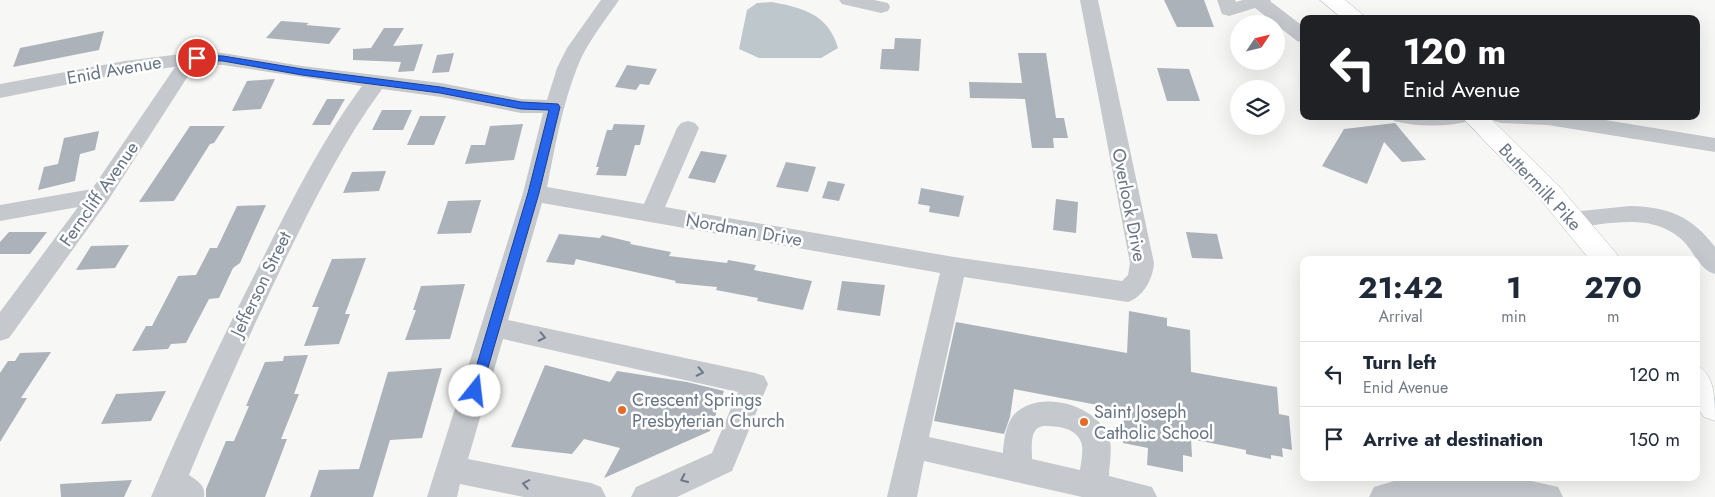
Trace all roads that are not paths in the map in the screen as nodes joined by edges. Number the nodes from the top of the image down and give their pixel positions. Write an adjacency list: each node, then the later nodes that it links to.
1 (610, 0): 13 (street)
2 (848, 0): 7 (street)
3 (1089, 0): 25 (street, Overlook Drive)
4 (1226, 0): 6 (street)
5 (1331, 0): 8 (main road)
6 (1260, 1): 9 (street)
7 (881, 7)
8 (1352, 15)
9 (1300, 34)
10 (197, 58): 11 (street, Enid Avenue); 12 (street, Enid Avenue); 19 (street, Ferncliff Avenue)
11 (376, 82): 13 (street, Enid Avenue); 33 (street, Jefferson Street)
12 (0, 91)
13 (555, 107): 18 (street)
14 (1478, 120): 22 (main road, Buttermilk Pike)
15 (1561, 120): 17 (street)
16 (688, 128): 21 (street)
17 (1715, 144)
18 (534, 193): 21 (street, Nordman Drive); 26 (street)
19 (99, 196): 20 (street); 27 (street, Ferncliff Avenue)
20 (0, 214)
21 (652, 214): 25 (street, Nordman Drive)
22 (1571, 220): 23 (main road, Buttermilk Pike); 24 (street)
23 (1602, 256)
24 (1715, 264)
25 (954, 266): 28 (street)
26 (494, 327): 29 (street); 36 (street, one-way to 36)
27 (0, 330)
28 (912, 446): 30 (street); 37 (street)
29 (450, 469): 34 (street); 35 (street, one-way to 29)
30 (1017, 470): 31 (street); 32 (street)
31 (1094, 487): 32 (street); 38 (street)
32 (1062, 488)
33 (176, 491)
34 (442, 497)
35 (591, 497)
36 (646, 497)
37 (902, 497)
38 (1139, 497)
39 (1384, 497): 40 (street)
40 (1548, 497)

